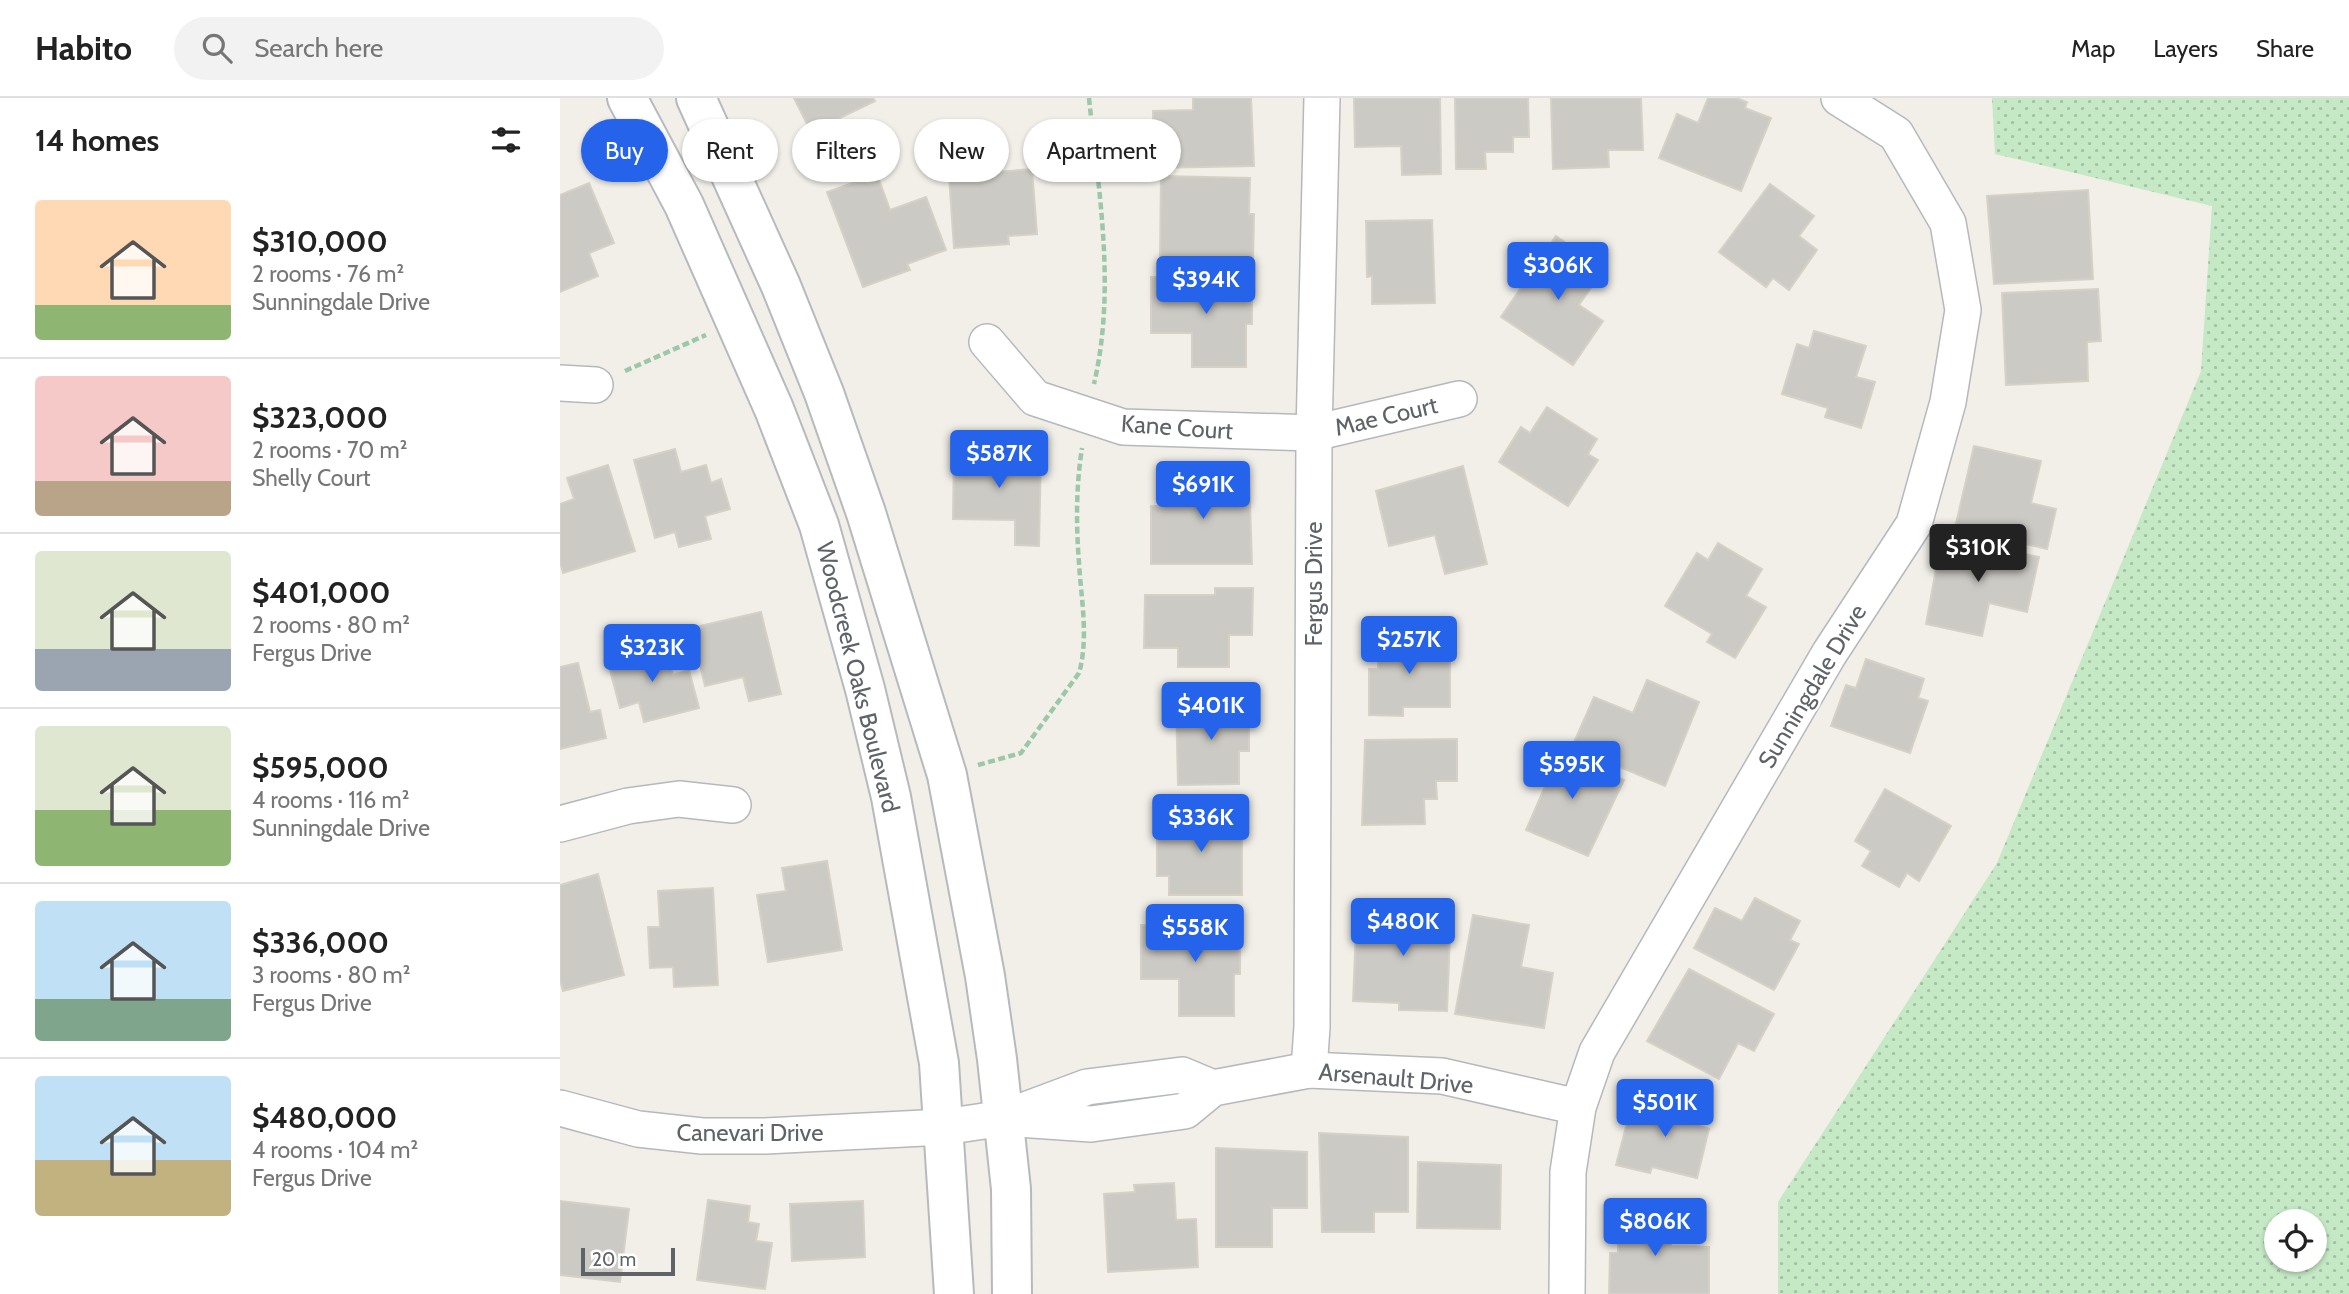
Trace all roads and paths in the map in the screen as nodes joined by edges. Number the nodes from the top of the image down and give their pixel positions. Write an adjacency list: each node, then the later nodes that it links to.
1 (627, 98): 6 (main road, Woodcreek Oaks Boulevard)
2 (696, 98): 13 (main road, Woodcreek Oaks Boulevard)
3 (1089, 98): 11 (path)
4 (1322, 98): 12 (street, Fergus Drive)
5 (1839, 98): 19 (street, Sunningdale Drive)
6 (736, 322): 9 (path); 23 (main road, Woodcreek Oaks Boulevard)
7 (987, 342): 11 (street, Kane Court)
8 (560, 383): 9 (street)
9 (594, 384)
10 (1459, 399): 12 (street, Mae Court)
11 (1087, 415): 12 (street, Kane Court); 13 (path)
12 (1314, 433): 16 (street, Fergus Drive)
13 (947, 775): 21 (main road, Woodcreek Oaks Boulevard)
14 (733, 805): 15 (street)
15 (560, 824)
16 (1309, 1070): 18 (street, Arsenault Drive); 19 (street, Arsenault Drive)
17 (1124, 1083): 18 (street); 21 (street); 22 (street)
18 (1213, 1088): 22 (street, Arsenault Drive)
19 (1578, 1107): 26 (street, Sunningdale Drive)
20 (560, 1108): 23 (street, Canevari Drive)
21 (1004, 1118): 22 (street, Arsenault Drive); 23 (street, Canevari Drive); 25 (main road, Woodcreek Oaks Boulevard)
22 (1128, 1119)
23 (944, 1127): 24 (main road, Woodcreek Oaks Boulevard)
24 (954, 1294)
25 (1012, 1294)
26 (1567, 1294)

